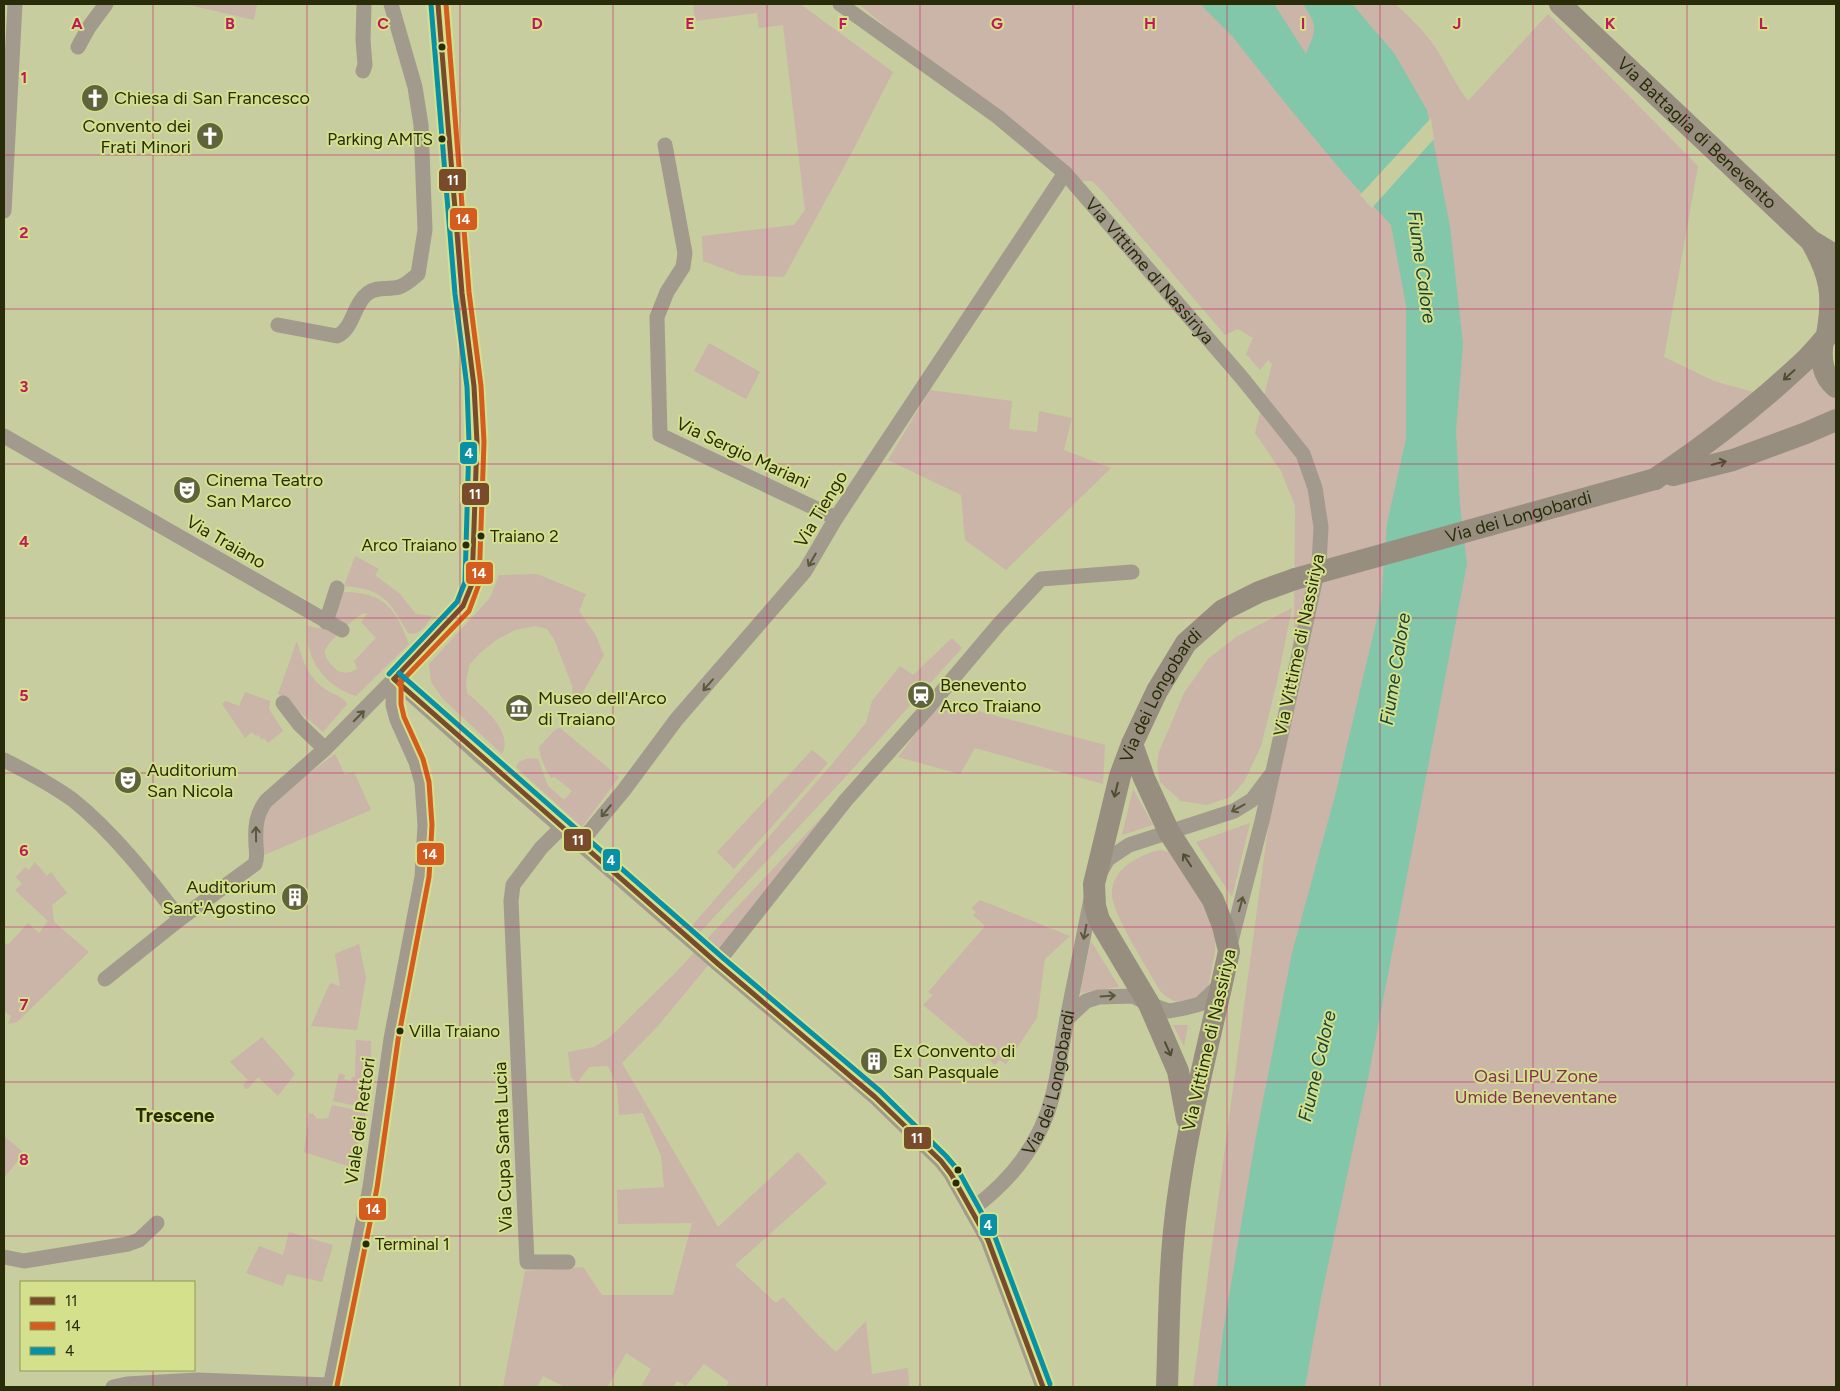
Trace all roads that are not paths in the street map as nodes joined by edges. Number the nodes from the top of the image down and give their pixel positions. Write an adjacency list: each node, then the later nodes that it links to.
1 (15, 4): 12 (street)
2 (106, 4): 8 (street)
3 (364, 4): 9 (street)
4 (391, 4): 15 (street)
5 (438, 4): 26 (street)
6 (840, 4): 11 (street, Via Vittime di Nassiriya)
7 (1560, 4): 13 (main road, Via Battaglia di Benevento)
8 (78, 47)
9 (363, 71)
10 (665, 145): 21 (street, Via Sergio Mariani)
11 (1064, 173): 21 (street, Via Tiengo); 31 (street, Via Vittime di Nassiriya)
12 (4, 211)
13 (1810, 240): 14 (main road, Via Battaglia di Benevento); 16 (main road, Via Battaglia di Benevento)
14 (1836, 256)
15 (278, 324)
16 (1829, 334): 17 (main road); 20 (main road, Via dei Longobardi, one-way to 20)
17 (1836, 387)
18 (1836, 420): 20 (main road, Via dei Longobardi, one-way to 18)
19 (4, 436): 24 (street, Via Traiano)
20 (1655, 479): 28 (main road, Via dei Longobardi, bridge)
21 (836, 518): 34 (street, Via Tiengo, one-way to 34)
22 (1132, 572): 38 (street)
23 (337, 588): 24 (street)
24 (326, 622): 25 (street, Via Traiano)
25 (342, 630)
26 (394, 679): 29 (street, one-way to 26); 32 (street); 48 (street, Viale dei Rettori)
27 (283, 703): 29 (street)
28 (1132, 744): 33 (main road); 35 (main road, Via dei Longobardi, one-way to 35)
29 (325, 749): 36 (street, one-way to 29)
30 (4, 760): 36 (street)
31 (1272, 774): 33 (street, one-way to 33); 37 (street, Via Vittime di Nassiriya, one-way to 31)
32 (562, 827): 34 (street); 47 (street, Via Cupa Santa Lucia)
33 (1169, 832): 35 (street); 37 (main road, one-way to 33)
34 (580, 843): 38 (street)
35 (1094, 884): 41 (main road); 42 (street, Via dei Longobardi, one-way to 42)
36 (180, 919): 39 (street)
37 (1228, 951): 40 (main road, Via Vittime di Nassiriya)
38 (713, 959): 44 (street)
39 (105, 979)
40 (1222, 984): 41 (street); 43 (main road, Via Vittime di Nassiriya)
41 (1149, 1004): 42 (street, one-way to 41); 43 (main road, one-way to 43)
42 (1067, 1019): 44 (street, Via dei Longobardi)
43 (1189, 1130): 51 (main road, Via Vittime di Nassiriya)
44 (971, 1210): 50 (street)
45 (157, 1223): 46 (street)
46 (4, 1257)
47 (568, 1262)
48 (330, 1386): 49 (street, Viale dei Rettori)
49 (113, 1387)
50 (1044, 1387)
51 (1166, 1387)

